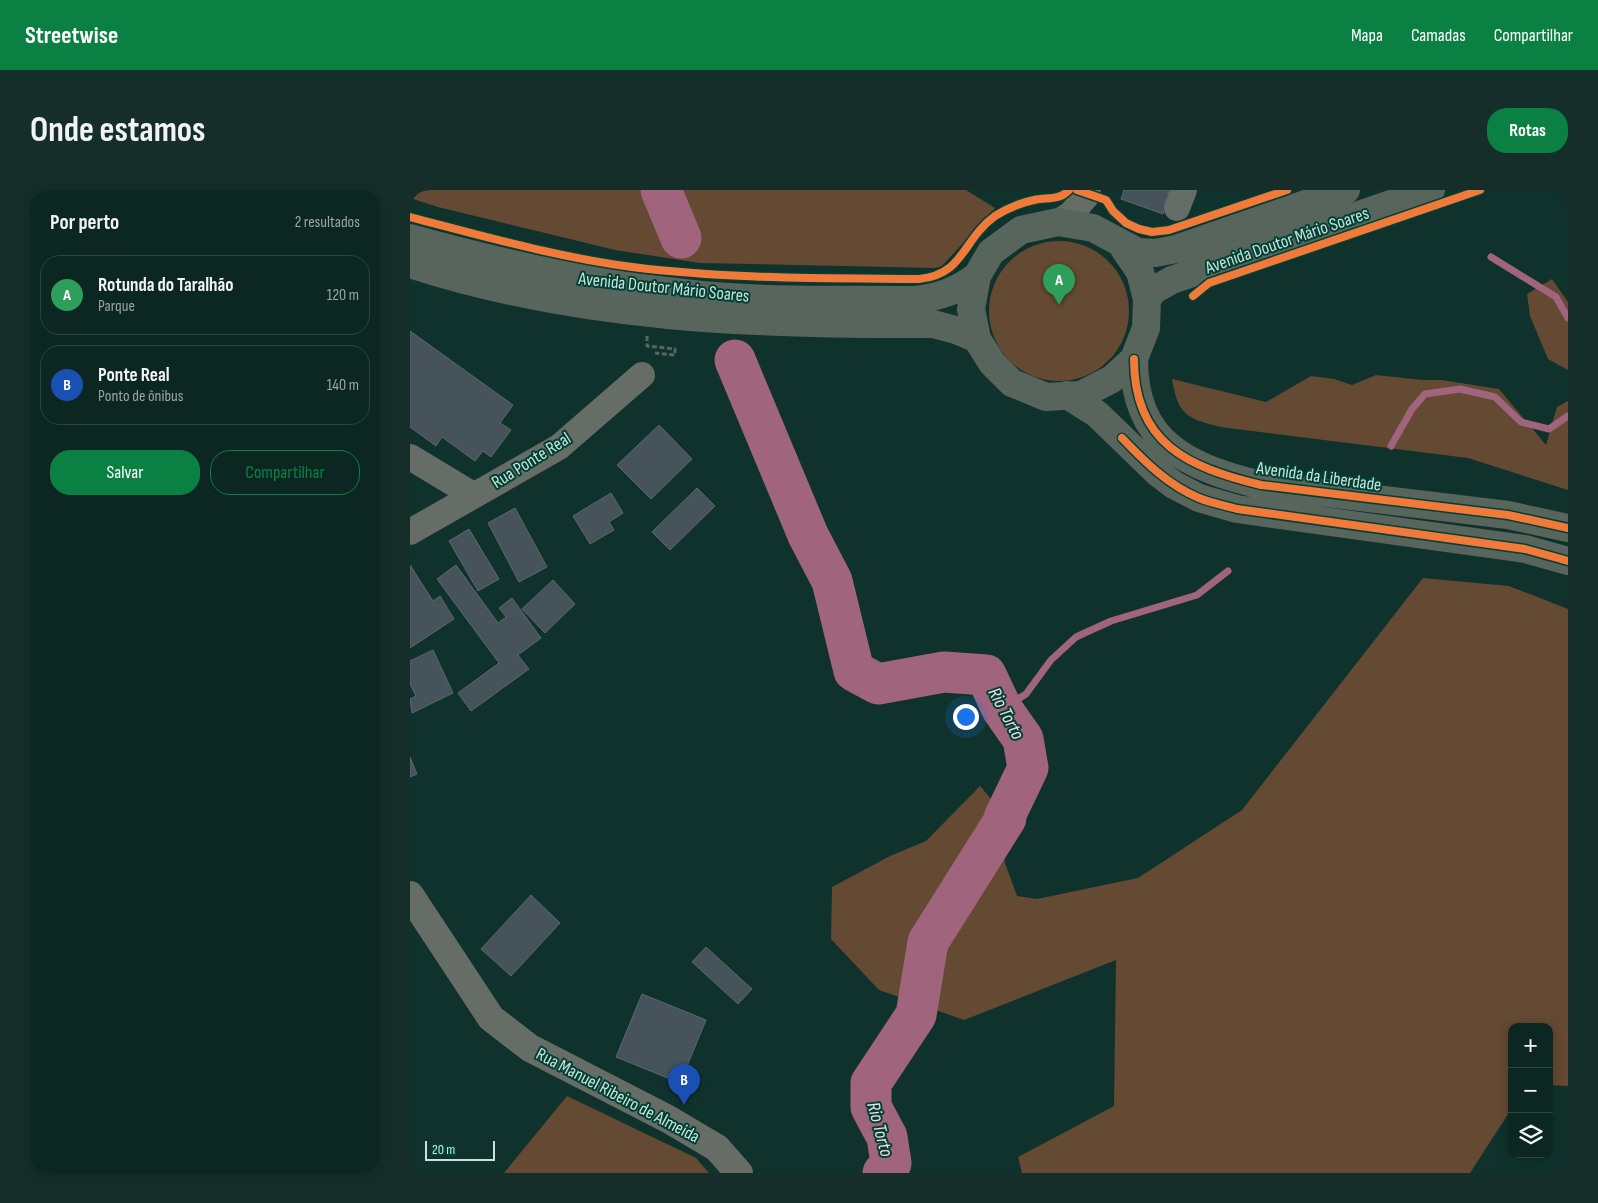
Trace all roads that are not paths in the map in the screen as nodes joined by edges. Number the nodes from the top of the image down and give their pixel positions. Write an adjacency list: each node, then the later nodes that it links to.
1 (1346, 190): 7 (main road, Avenida Doutor Mário Soares)
2 (1431, 190): 10 (main road, Avenida Doutor Mário Soares)
3 (1088, 192): 4 (street); 5 (street)
4 (1058, 222): 5 (main road, Avenida Doutor Mário Soares); 9 (main road, Avenida Doutor Mário Soares)
5 (1093, 228): 7 (main road, Avenida Doutor Mário Soares)
6 (410, 238): 9 (main road, Avenida Doutor Mário Soares)
7 (1121, 244): 10 (main road, Avenida Doutor Mário Soares)
8 (410, 264): 11 (main road, Avenida Doutor Mário Soares)
9 (977, 276): 11 (main road, Avenida Doutor Mário Soares)
10 (1147, 299): 12 (main road, Avenida Doutor Mário Soares)
11 (977, 339): 14 (main road, Avenida Doutor Mário Soares)
12 (1134, 360): 14 (main road, Avenida Doutor Mário Soares); 17 (main road, Avenida da Liberdade)
13 (646, 364): 16 (street, Rua Ponte Real)
14 (1067, 395): 19 (main road)
15 (410, 457): 16 (street)
16 (473, 495): 18 (street, Rua Ponte Real)
17 (1568, 528)
18 (410, 532)
19 (1568, 560)
20 (410, 895): 21 (street, Rua Manuel Ribeiro de Almeida)
21 (738, 1173)

